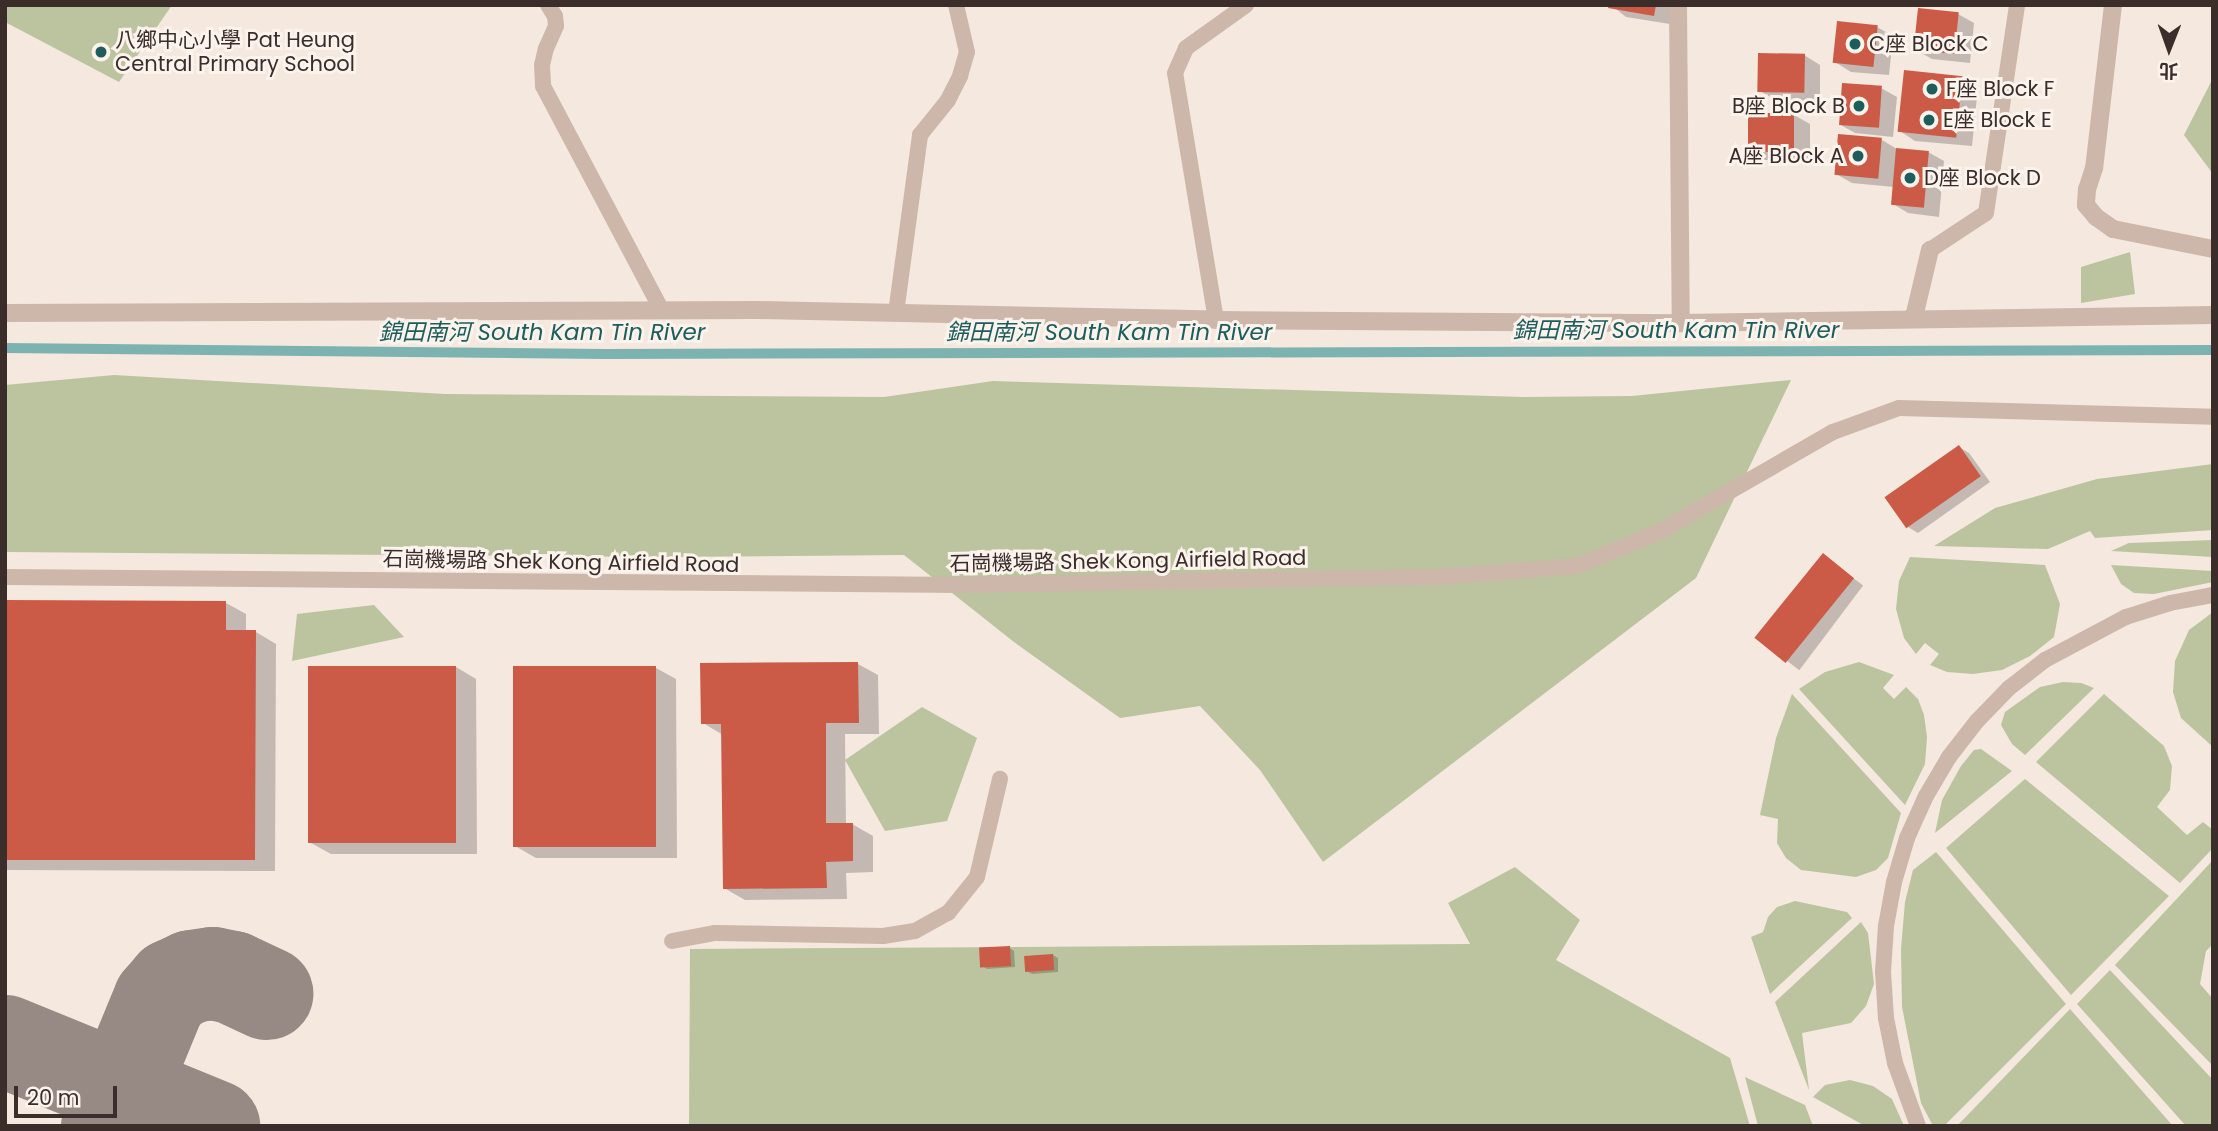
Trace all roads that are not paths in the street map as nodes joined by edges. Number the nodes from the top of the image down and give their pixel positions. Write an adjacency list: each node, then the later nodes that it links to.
1 (548, 5): 9 (lane)
2 (956, 5): 11 (lane)
3 (1246, 5): 14 (lane)
4 (1678, 5): 15 (street)
5 (2017, 5): 8 (lane)
6 (2113, 5): 7 (street)
7 (2213, 248)
8 (1930, 250): 13 (street)
9 (661, 309): 10 (street); 11 (street)
10 (5, 313)
11 (896, 313): 14 (street)
12 (2213, 315): 13 (street)
13 (1914, 317): 15 (street)
14 (1216, 320): 15 (street)
15 (1681, 323)
16 (2213, 417): 17 (lane, 石崗機場路 Shek Kong Airfield Road)
17 (5, 577)
18 (2213, 595): 21 (lane)
19 (1000, 779): 20 (lane)
20 (672, 941)
21 (1918, 1126)

